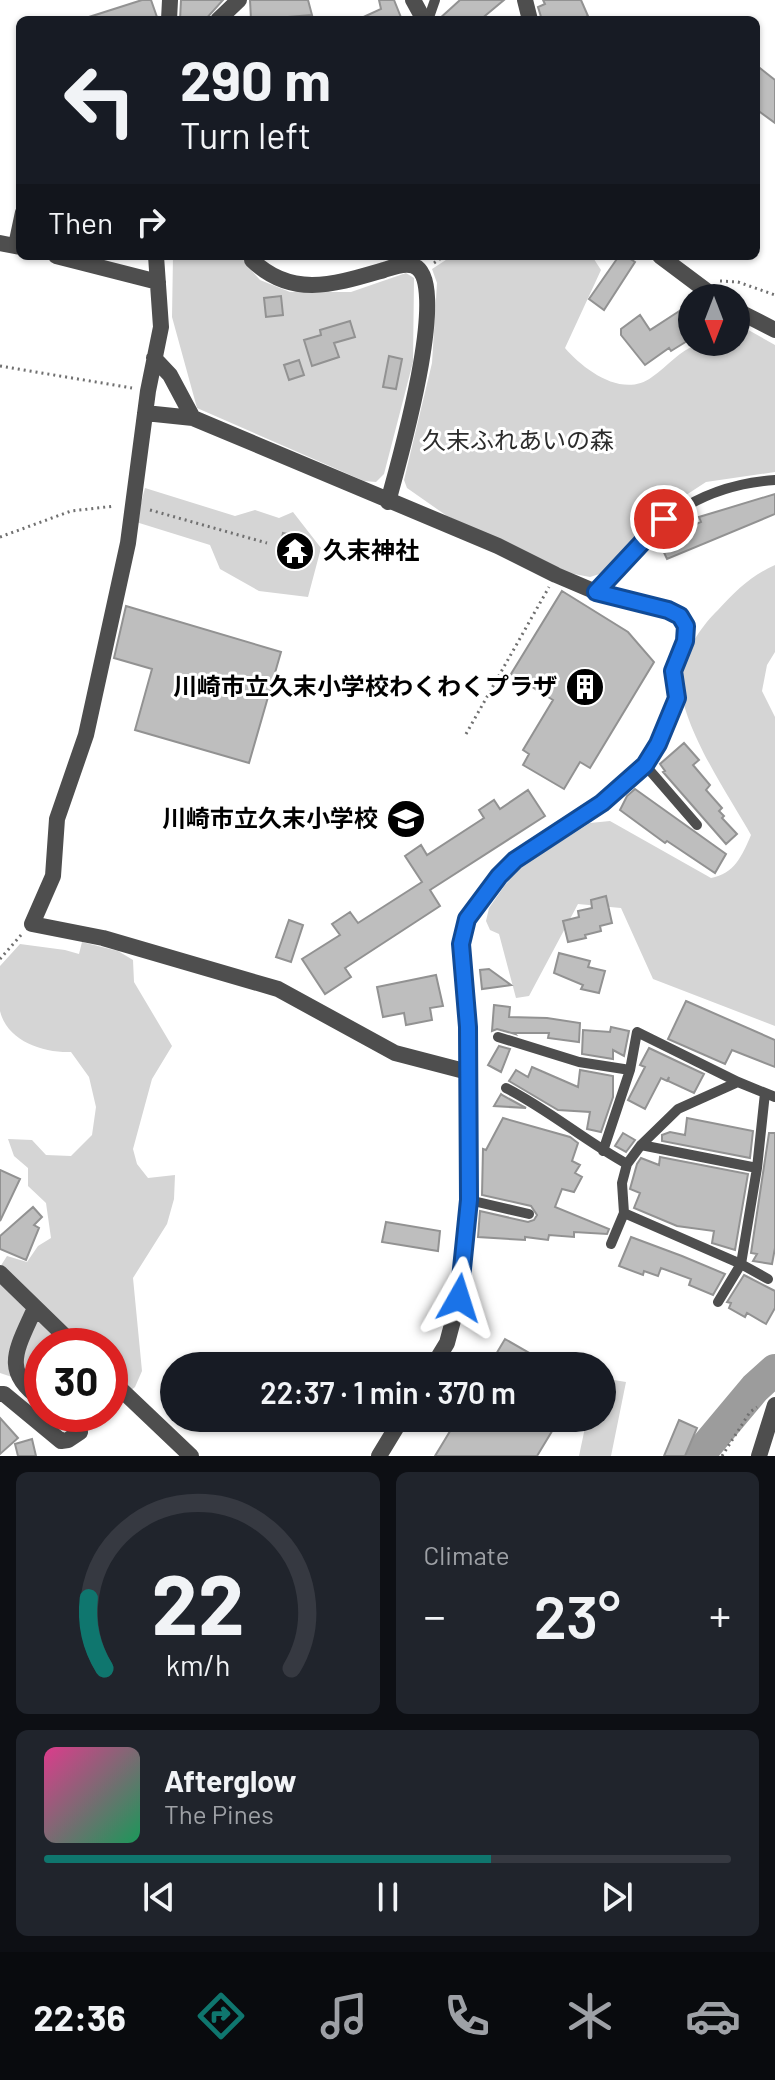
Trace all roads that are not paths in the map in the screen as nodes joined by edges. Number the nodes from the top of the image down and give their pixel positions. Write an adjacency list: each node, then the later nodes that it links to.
1 (239, 0): 2 (street)
2 (222, 16)
3 (72, 260): 7 (street)
4 (156, 260): 7 (street)
5 (252, 260): 15 (street)
6 (665, 260): 8 (street)
7 (158, 282): 11 (street)
8 (697, 284)
9 (750, 317): 10 (street)
10 (775, 330)
11 (154, 358): 12 (street); 13 (street)
12 (145, 413): 13 (street); 21 (street)
13 (193, 418): 15 (street)
14 (775, 480): 16 (lane)
15 (388, 502): 16 (street)
16 (596, 592): 17 (street)
17 (645, 765): 18 (lane); 21 (street)
18 (697, 825)
19 (498, 1037): 20 (lane)
20 (630, 1070): 22 (lane); 26 (lane)
21 (468, 1072): 29 (street)
22 (738, 1082): 24 (lane); 25 (lane)
23 (506, 1088): 26 (lane)
24 (770, 1095): 28 (lane)
25 (641, 1145): 27 (lane); 28 (lane)
26 (603, 1151): 27 (lane)
27 (627, 1164): 30 (lane)
28 (757, 1168): 33 (lane)
29 (469, 1200): 31 (lane); 41 (street)
30 (624, 1213): 32 (lane); 33 (lane)
31 (529, 1214)
32 (611, 1244)
33 (741, 1264): 35 (lane); 36 (lane)
34 (0, 1273): 37 (street)
35 (768, 1279)
36 (718, 1302)
37 (35, 1308): 38 (street); 39 (street)
38 (26, 1328)
39 (56, 1328)
40 (24, 1333): 42 (street)
41 (442, 1352)
42 (24, 1389)
43 (0, 1394): 46 (street)
44 (128, 1396): 51 (street)
45 (769, 1404): 50 (street)
46 (24, 1410)
47 (50, 1432): 48 (street)
48 (80, 1432)
49 (394, 1432): 52 (street)
50 (770, 1435): 53 (street)
51 (191, 1456)
52 (379, 1456)
53 (759, 1456)

